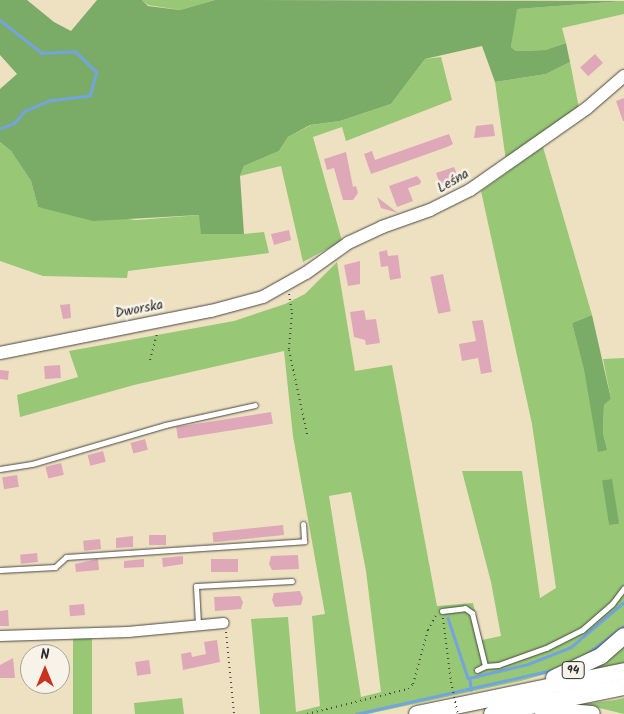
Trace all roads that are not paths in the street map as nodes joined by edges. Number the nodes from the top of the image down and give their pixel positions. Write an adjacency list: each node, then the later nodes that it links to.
1 (624, 76): 2 (street, Leśna)
2 (285, 286): 3 (street, Dworska)
3 (0, 353)
4 (255, 405): 5 (lane)
5 (0, 469)
6 (303, 524): 7 (lane)
7 (0, 570)
8 (292, 581): 12 (lane)
9 (624, 588): 15 (lane)
10 (442, 611): 15 (lane)
11 (224, 623): 12 (street)
12 (198, 624): 13 (street)
13 (0, 636)
14 (624, 636): 19 (highway, 94)
15 (485, 666): 16 (lane)
16 (477, 670)
17 (624, 671): 19 (highway)
18 (624, 688): 20 (highway, 94)
19 (515, 693): 21 (highway, 94)
20 (513, 710): 22 (highway, 94); 23 (highway)
21 (417, 714)
22 (492, 714)
23 (592, 714)

